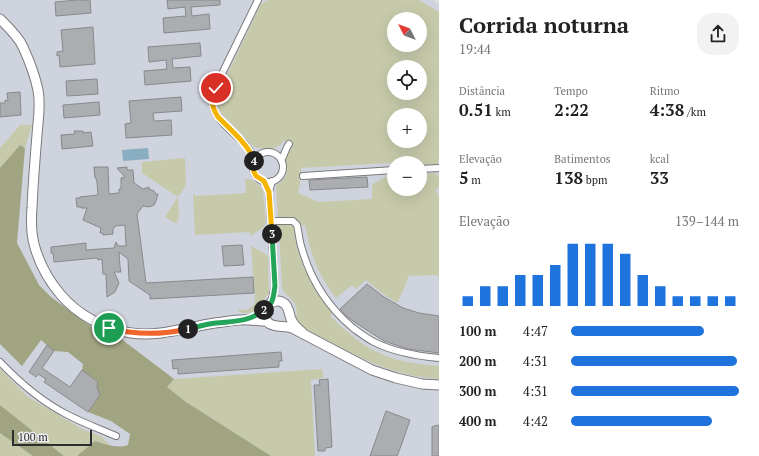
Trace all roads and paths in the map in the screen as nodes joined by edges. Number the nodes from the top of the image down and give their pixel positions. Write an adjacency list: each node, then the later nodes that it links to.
1 (258, 0): 3 (street)
2 (0, 19): 20 (main road)
3 (245, 144): 5 (street); 6 (street)
4 (273, 153): 5 (street); 7 (street); 7 (street)
5 (261, 154): 6 (street)
6 (255, 160): 12 (street)
7 (281, 160): 13 (street)
8 (439, 168): 9 (street)
9 (427, 169)
10 (387, 170): 11 (street)
11 (303, 176)
12 (264, 181): 13 (street); 14 (street)
13 (272, 181): 14 (street)
14 (269, 192): 15 (street)
15 (271, 222): 16 (street); 24 (street)
16 (275, 286): 17 (street); 18 (street)
17 (282, 302): 18 (main road); 19 (main road)
18 (268, 306): 20 (main road); 21 (main road)
19 (289, 314): 22 (main road); 23 (main road)
20 (247, 320): 21 (main road)
21 (266, 321): 22 (main road)
22 (280, 326): 23 (main road)
23 (303, 333): 26 (main road)
24 (439, 358)
25 (0, 362): 27 (street)
26 (439, 384)
27 (116, 436)

